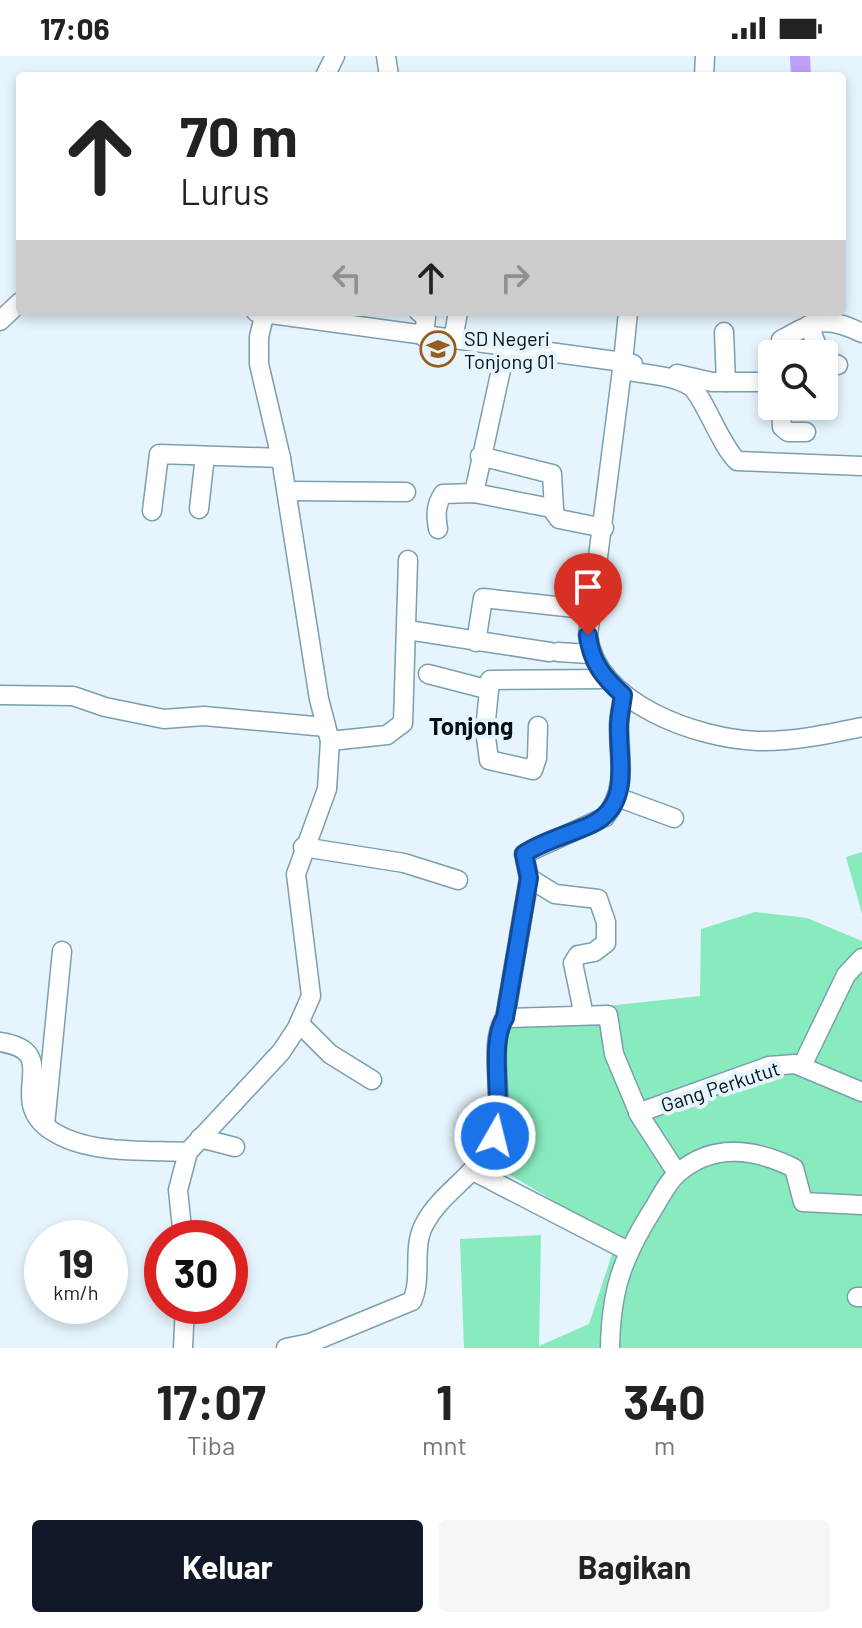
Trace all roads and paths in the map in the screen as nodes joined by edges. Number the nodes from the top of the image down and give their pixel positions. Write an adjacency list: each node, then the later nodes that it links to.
1 (16, 306): 7 (street)
2 (262, 316): 23 (street)
3 (282, 316): 11 (street)
4 (425, 316): 11 (street)
5 (457, 316): 12 (street)
6 (628, 316): 16 (street)
7 (0, 321)
8 (812, 323): 10 (street); 13 (street); 14 (street)
9 (724, 332): 17 (street)
10 (862, 333)
11 (424, 337): 12 (street)
12 (453, 340): 15 (street)
13 (781, 340)
14 (816, 340)
15 (506, 347): 16 (street); 22 (street)
16 (622, 366): 17 (street); 24 (street); 31 (street)
17 (726, 382): 18 (street)
18 (758, 382)
19 (782, 420): 20 (street)
20 (806, 432)
21 (205, 456): 23 (street); 28 (street); 30 (street)
22 (480, 456): 27 (street); 29 (street)
23 (281, 458): 25 (street)
24 (857, 469)
25 (287, 491): 26 (street); 46 (street)
26 (406, 492)
27 (474, 493): 29 (street); 32 (street)
28 (199, 509)
29 (554, 509): 31 (street)
30 (152, 511)
31 (604, 528): 35 (street)
32 (438, 529)
33 (589, 548): 35 (street)
34 (408, 560): 46 (street)
35 (587, 609): 37 (street); 38 (street)
36 (414, 631): 37 (street)
37 (476, 642): 38 (street)
38 (590, 654): 40 (street)
39 (428, 674): 41 (street)
40 (606, 679): 41 (street); 43 (street)
41 (486, 689): 44 (street)
42 (0, 695): 46 (street)
43 (623, 695): 45 (street); 47 (street)
44 (538, 726)
45 (862, 727)
46 (328, 734): 49 (street)
47 (617, 797): 48 (street); 50 (street)
48 (674, 818)
49 (303, 847): 51 (street); 56 (street)
50 (529, 878): 54 (street); 55 (street)
51 (458, 880)
52 (62, 951): 62 (street)
53 (862, 958): 58 (street, Gang Perkutut)
54 (580, 1013): 55 (street); 61 (street)
55 (505, 1018): 65 (street)
56 (299, 1023): 59 (street); 63 (street)
57 (0, 1042): 62 (street)
58 (802, 1066): 60 (street, Gang Perkutut); 61 (street, Gang Perkutut)
59 (372, 1080)
60 (862, 1092)
61 (638, 1113): 66 (street)
62 (45, 1125): 63 (street)
63 (194, 1145): 64 (street); 68 (street)
64 (235, 1147)
65 (475, 1172): 69 (street); 72 (street)
66 (677, 1173): 67 (street); 69 (street)
67 (862, 1205)
68 (181, 1220)
69 (628, 1251): 73 (street)
70 (184, 1324): 71 (street)
71 (183, 1348)
72 (286, 1348)
73 (610, 1348)

